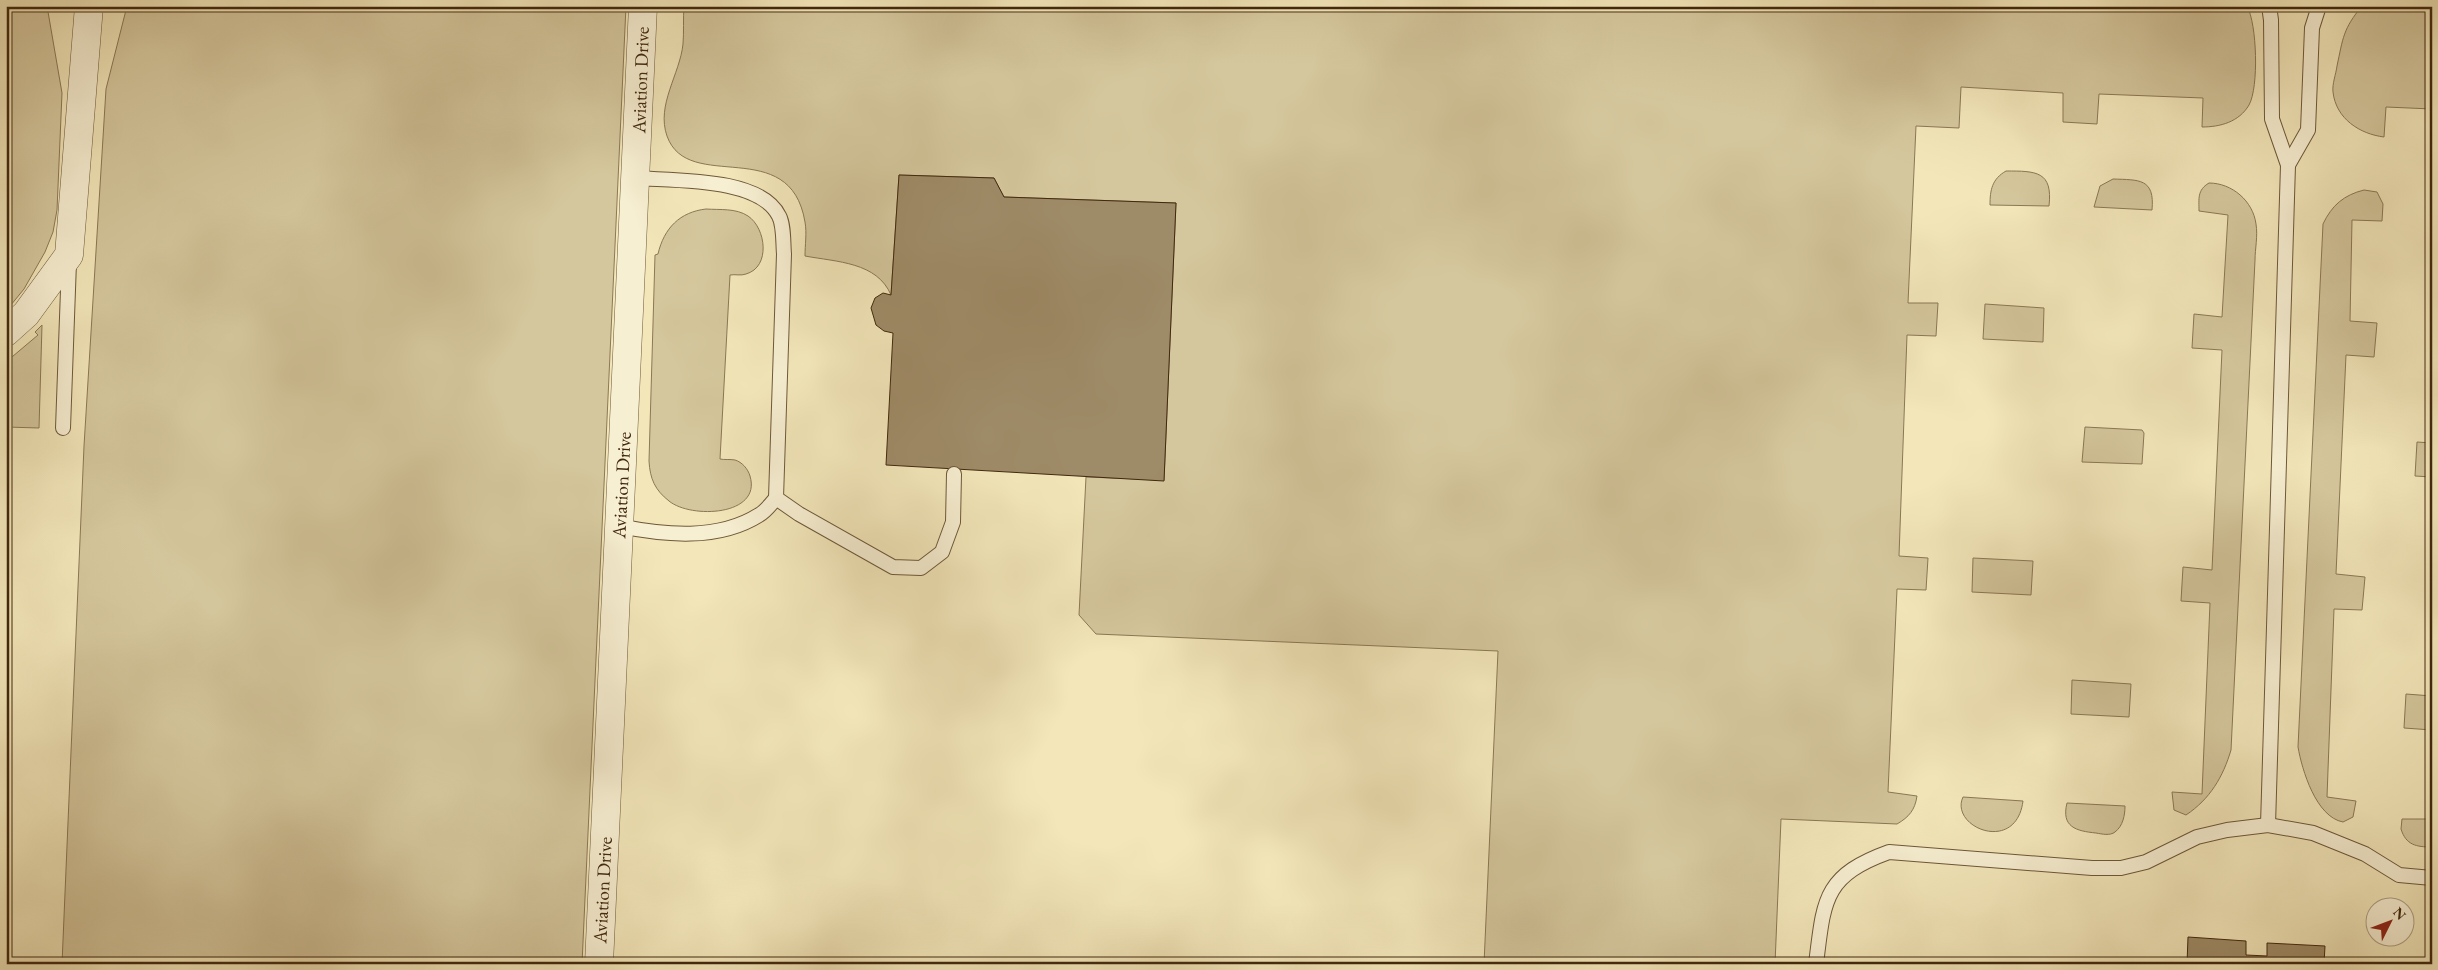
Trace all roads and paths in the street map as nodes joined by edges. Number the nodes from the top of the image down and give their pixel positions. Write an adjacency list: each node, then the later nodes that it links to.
1 (89, 6): 7 (street)
2 (643, 6): 6 (street, Aviation Drive)
3 (2269, 6): 5 (lane)
4 (2319, 6): 5 (lane)
5 (2288, 165): 13 (lane)
6 (635, 178): 11 (lane); 12 (street, Aviation Drive)
7 (69, 255): 8 (street); 9 (lane)
8 (6, 332)
9 (63, 428)
10 (954, 474): 11 (lane)
11 (776, 498): 12 (lane)
12 (619, 526): 15 (street, Aviation Drive)
13 (2268, 825): 14 (lane); 16 (lane)
14 (2432, 878)
15 (599, 964)
16 (1816, 964)

